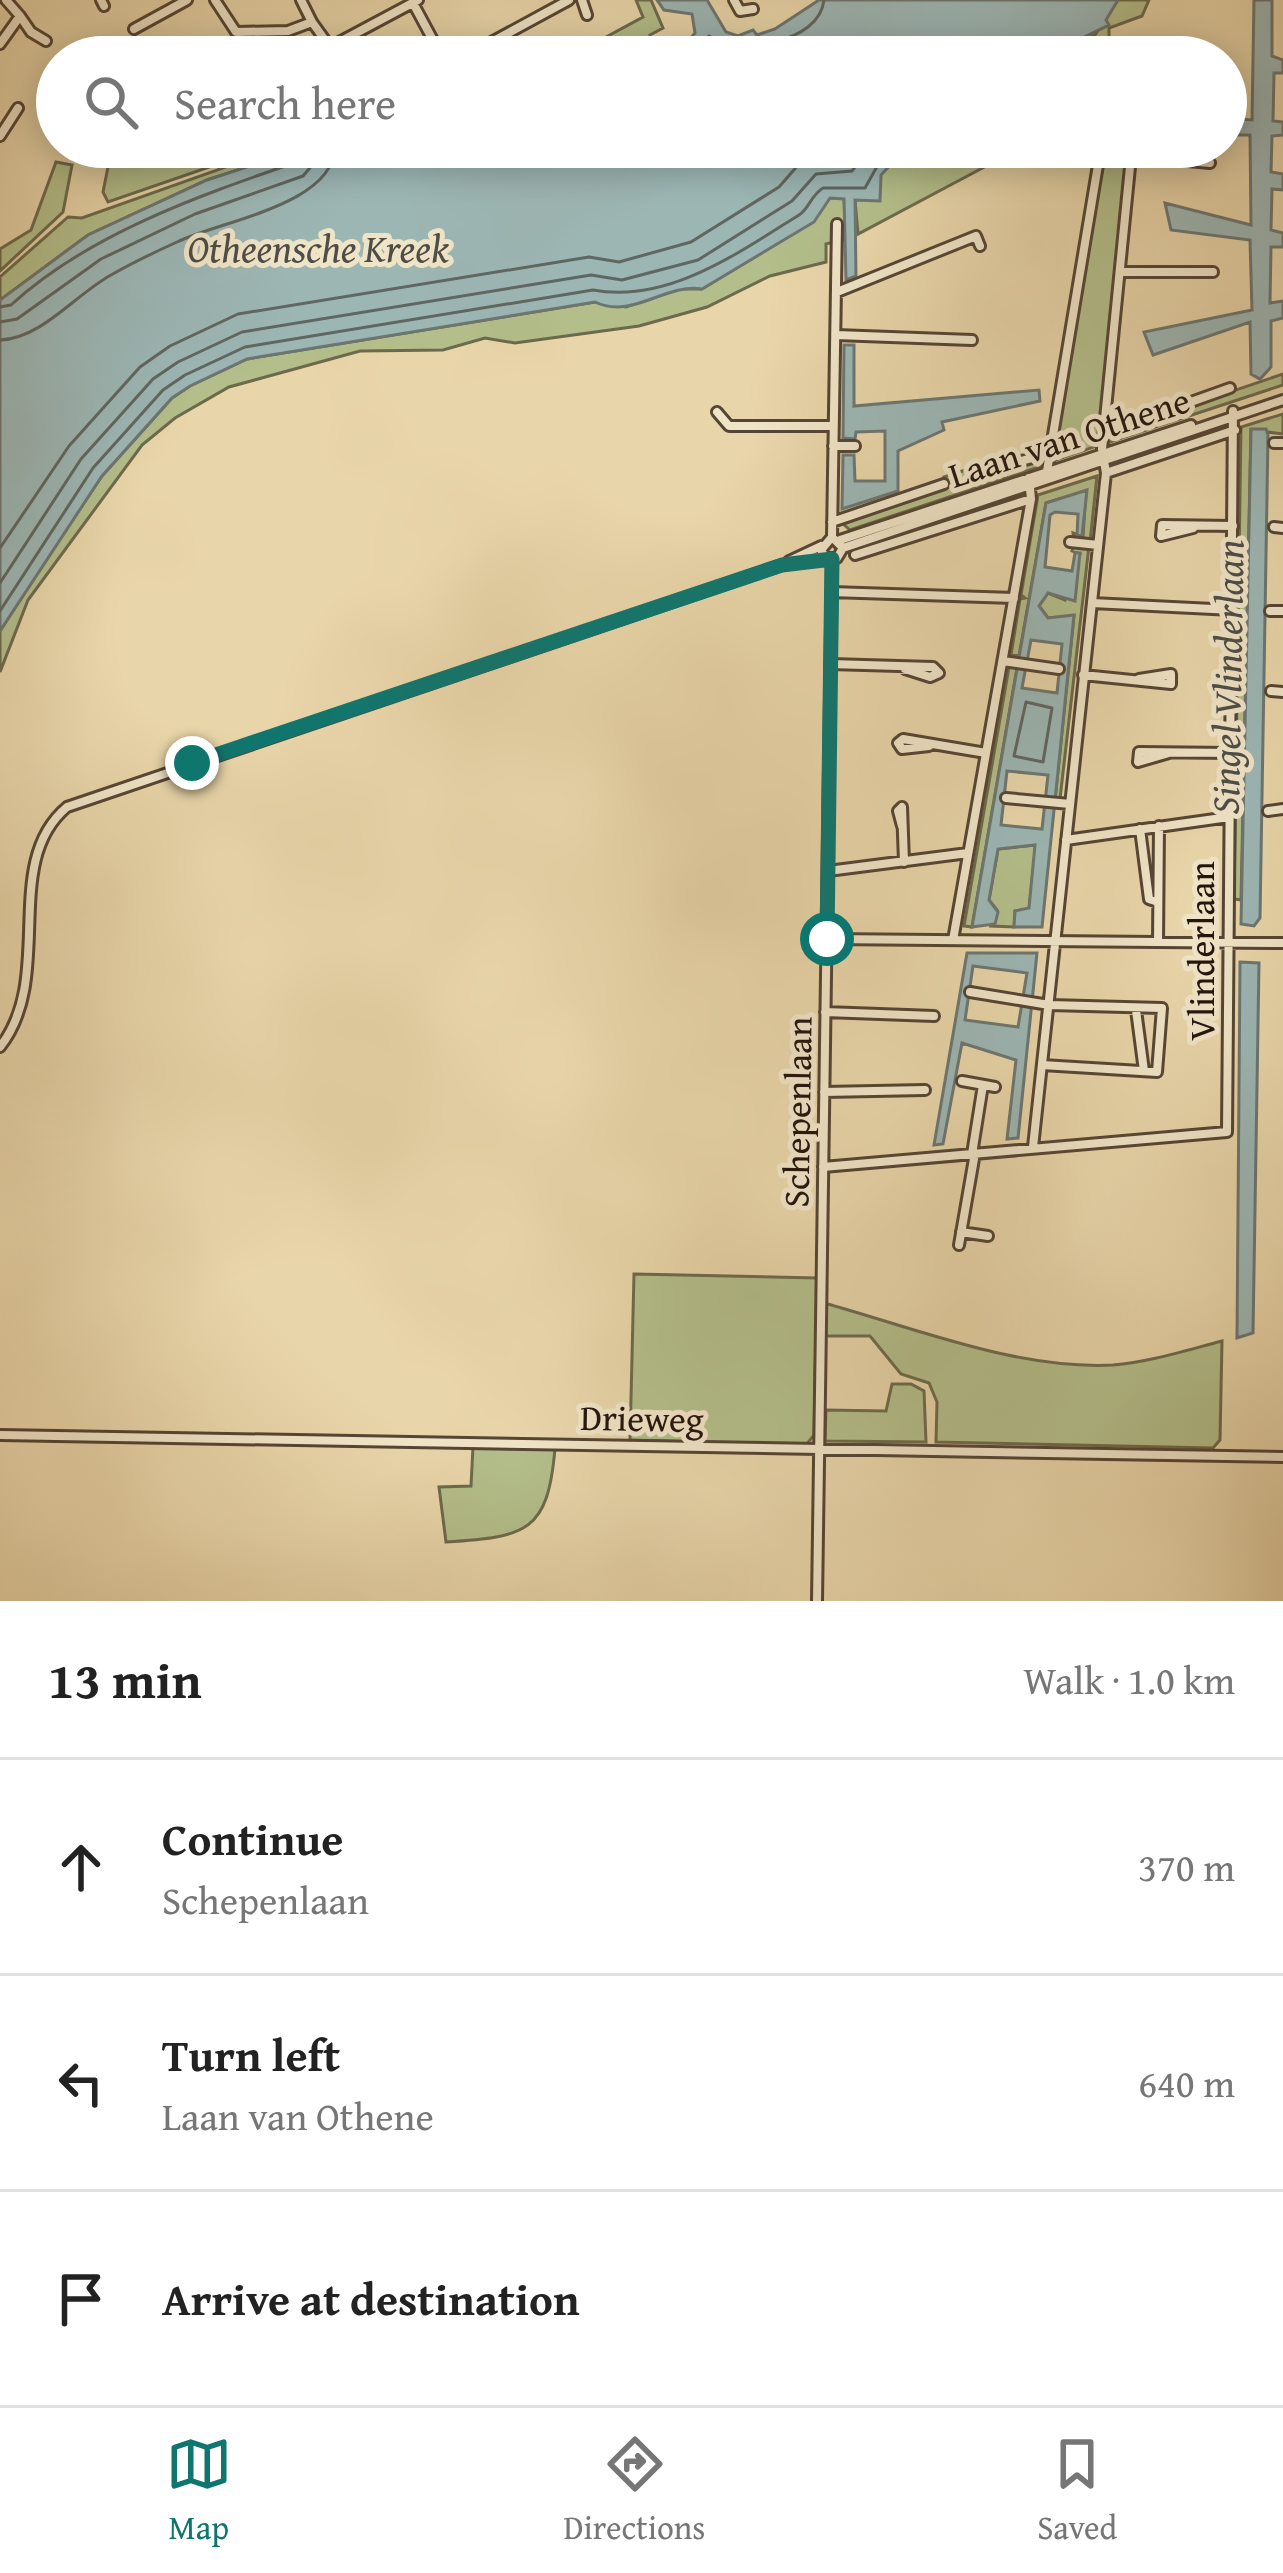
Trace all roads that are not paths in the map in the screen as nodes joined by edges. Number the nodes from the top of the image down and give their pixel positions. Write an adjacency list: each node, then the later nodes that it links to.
1 (6, 0): 11 (street)
2 (187, 0): 13 (street)
3 (215, 0): 12 (street)
4 (301, 0): 12 (street)
5 (569, 0): 18 (street)
6 (582, 0): 10 (street)
7 (734, 0): 8 (street)
8 (748, 0)
9 (416, 2): 16 (street); 17 (street)
10 (587, 15)
11 (20, 16): 14 (street); 19 (street)
12 (312, 22): 15 (street)
13 (134, 29)
14 (41, 36)
15 (322, 36)
16 (351, 36)
17 (432, 36)
18 (503, 36)
19 (0, 44)
20 (18, 108): 21 (street)
21 (0, 136)
22 (1096, 168): 40 (street)
23 (1131, 168): 26 (street)
24 (837, 224): 28 (street)
25 (980, 245): 28 (street)
26 (1121, 272): 27 (street); 37 (street)
27 (1213, 272)
28 (838, 292): 29 (street)
29 (836, 335): 30 (street); 35 (street)
30 (971, 340)
31 (1231, 388): 37 (street)
32 (1283, 397): 34 (street, Laan van Othene)
33 (718, 412): 35 (street)
34 (1233, 414): 36 (street, Vlinderlaan); 41 (street, Laan van Othene)
35 (833, 426): 38 (street)
36 (1235, 430): 43 (street, Laan van Othene); 49 (street, Vlinderlaan)
37 (1104, 433): 41 (street)
38 (833, 446): 39 (street); 48 (street)
39 (855, 446)
40 (1047, 454): 42 (street); 44 (street)
41 (1104, 457): 43 (street); 44 (street, Laan van Othene)
42 (981, 472)
43 (1106, 473): 54 (street)
44 (1046, 476): 45 (street, Laan van Othene)
45 (1030, 481): 47 (street); 51 (street, Laan van Othene)
46 (944, 484): 48 (street)
47 (1031, 499): 55 (street, Laan van Othene); 59 (street)
48 (832, 522): 52 (street)
49 (1233, 526): 50 (street); 61 (street, Vlinderlaan)
50 (1193, 528)
51 (873, 534): 52 (street, Laan van Othene); 55 (street)
52 (838, 542): 56 (street); 56 (street)
53 (1070, 542): 54 (street)
54 (1098, 544): 60 (street)
55 (878, 548): 57 (street, Laan van Othene)
56 (826, 554): 58 (street, Schepenlaan); 100 (street)
57 (855, 555)
58 (831, 592): 59 (street); 65 (street, Schepenlaan)
59 (1015, 598): 64 (street)
60 (1092, 604): 61 (street); 68 (street)
61 (1233, 610): 75 (street, Vlinderlaan)
62 (1270, 611): 63 (street)
63 (1283, 611)
64 (1003, 661): 67 (street); 73 (street)
65 (830, 664): 66 (street); 87 (street, Schepenlaan)
66 (905, 669)
67 (1059, 669)
68 (1084, 675): 69 (street); 77 (street)
69 (1139, 679)
70 (1271, 691): 71 (street)
71 (1283, 692)
72 (929, 746): 73 (street)
73 (986, 753): 85 (street)
74 (1168, 753): 75 (street)
75 (1231, 753): 80 (street, Vlinderlaan)
76 (1006, 798): 77 (street)
77 (1070, 804): 84 (street)
78 (1283, 809): 79 (street)
79 (1268, 812)
80 (1229, 817): 82 (street); 93 (street, Vlinderlaan)
81 (902, 826): 86 (street)
82 (1159, 826): 83 (street); 88 (street)
83 (1139, 830): 84 (street); 88 (street)
84 (1066, 840): 91 (street)
85 (968, 853): 86 (street); 90 (street)
86 (904, 862): 87 (street)
87 (828, 872): 89 (street, Schepenlaan)
88 (1158, 902): 92 (street)
89 (827, 939): 90 (street); 98 (street, Schepenlaan)
90 (953, 940): 91 (street)
91 (1055, 941): 92 (street); 96 (street)
92 (1158, 942): 93 (street)
93 (1229, 942): 94 (street); 108 (street, Vlinderlaan)
94 (1283, 943)
95 (970, 992): 96 (street)
96 (1043, 1004): 97 (street); 101 (street)
97 (1136, 1010): 102 (street); 102 (street)
98 (825, 1012): 99 (street); 107 (street, Schepenlaan)
99 (934, 1016)
100 (0, 1047)
101 (1042, 1065): 102 (street); 108 (street)
102 (1144, 1071)
103 (962, 1081): 104 (street)
104 (983, 1085): 105 (street); 109 (street)
105 (995, 1087)
106 (925, 1090): 107 (street)
107 (824, 1092): 110 (street, Schepenlaan)
108 (1033, 1148): 109 (street)
109 (973, 1153): 110 (street); 111 (street)
110 (823, 1167): 115 (street, Schepenlaan)
111 (961, 1232): 112 (street); 113 (street)
112 (988, 1236)
113 (959, 1245)
114 (0, 1435): 115 (street, Drieweg)
115 (819, 1449): 116 (street, Drieweg); 117 (street, Schepenlaan)
116 (1283, 1457)
117 (817, 1601)

